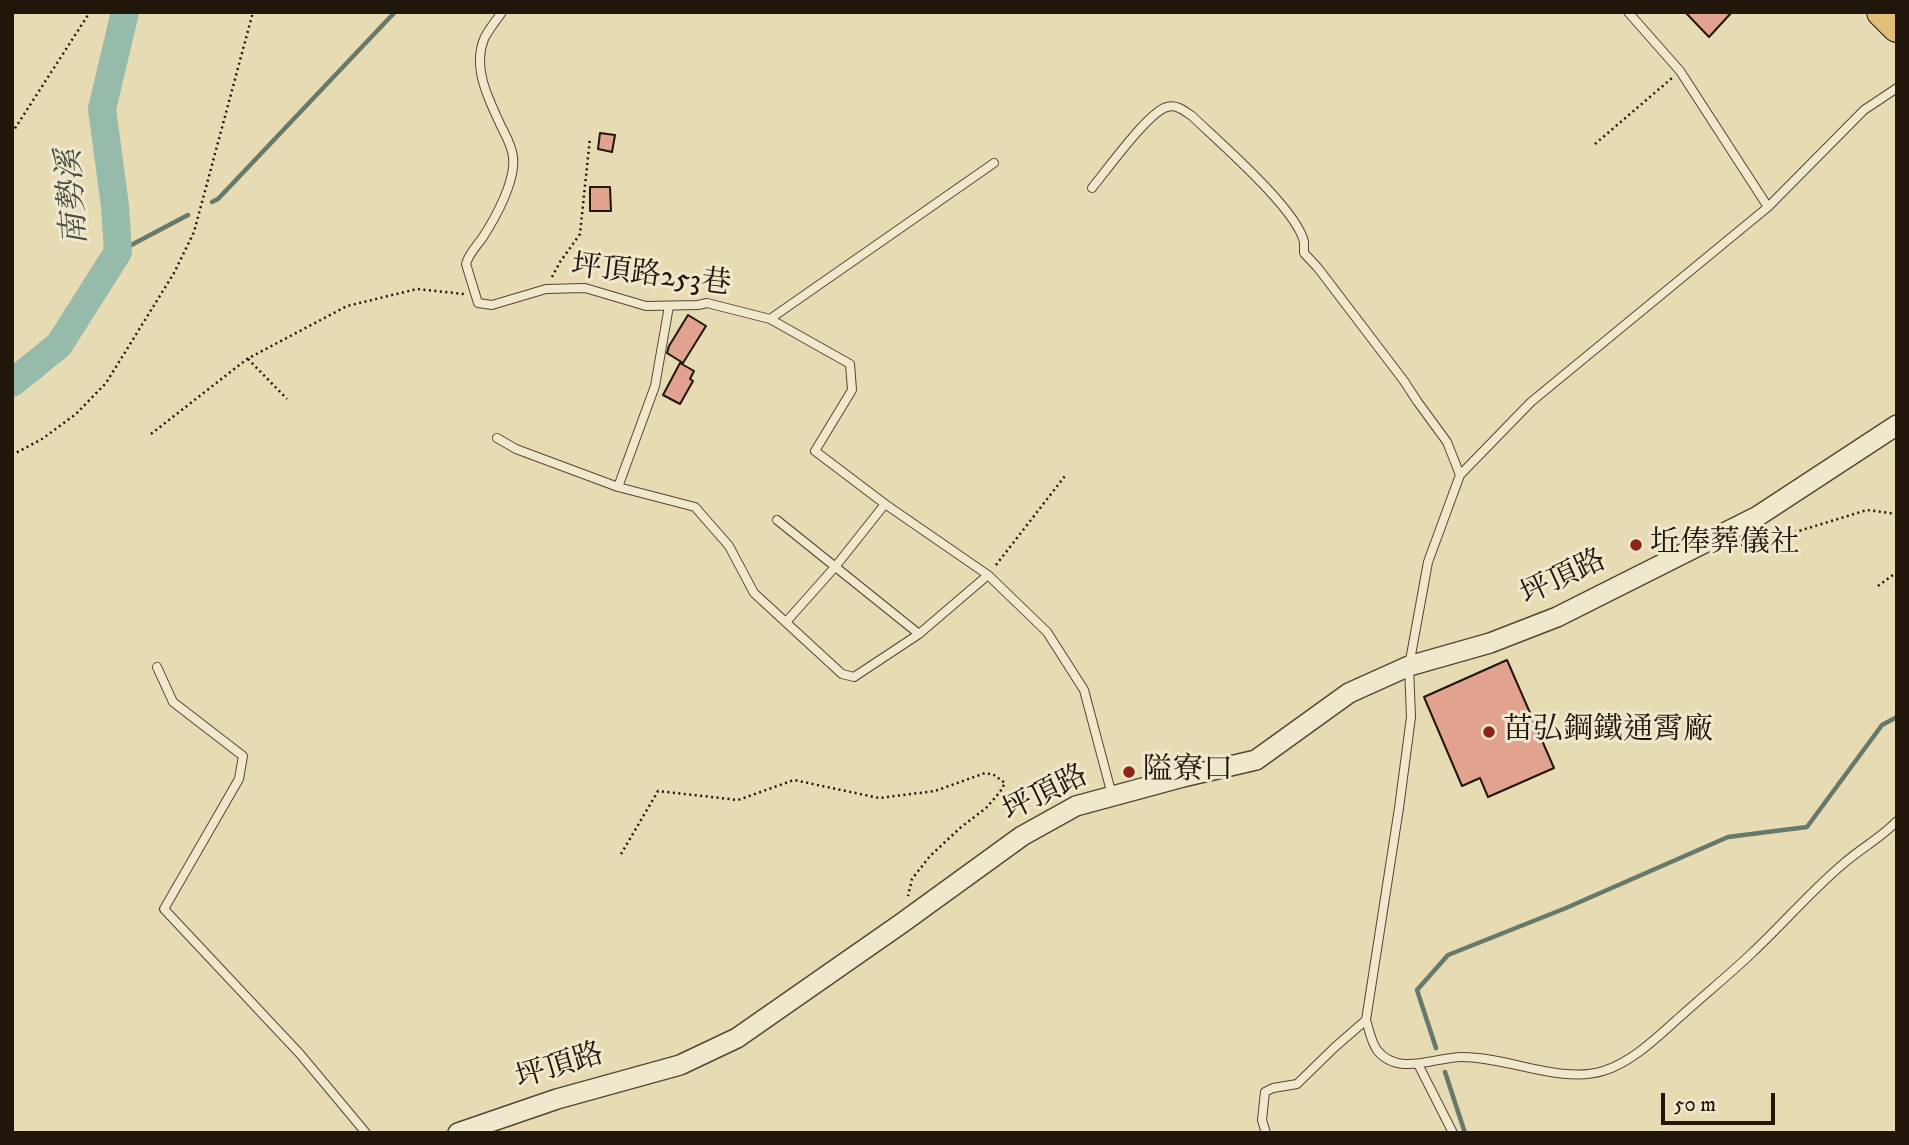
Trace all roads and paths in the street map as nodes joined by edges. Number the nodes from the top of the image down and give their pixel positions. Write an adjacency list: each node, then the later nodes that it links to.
1 (90, 12): 9 (path)
2 (253, 12): 24 (path)
3 (502, 12): 16 (lane)
4 (1628, 12): 7 (lane)
5 (1882, 12): 6 (highway)
6 (1897, 27)
7 (1680, 71): 11 (path); 14 (lane)
8 (1897, 88): 14 (lane)
9 (12, 133)
10 (590, 138): 15 (path)
11 (1595, 144)
12 (993, 163): 18 (lane)
13 (1092, 188): 25 (lane)
14 (1768, 207): 25 (lane)
15 (546, 289): 16 (lane, 坪頂路253巷); 17 (lane, 坪頂路253巷)
16 (474, 295): 19 (path)
17 (669, 306): 18 (lane, 坪頂路253巷); 27 (lane)
18 (770, 319): 28 (lane, 坪頂路253巷)
19 (247, 359): 20 (path); 22 (path)
20 (287, 400)
21 (1897, 425): 38 (street, 坪頂路)
22 (150, 434)
23 (497, 438): 27 (lane)
24 (12, 455)
25 (1460, 475): 38 (lane)
26 (1065, 476): 34 (path)
27 (618, 487): 36 (lane)
28 (885, 504): 32 (lane); 34 (lane, 坪頂路253巷)
29 (1897, 513): 31 (path)
30 (777, 520): 32 (lane)
31 (1737, 545)
32 (835, 567): 36 (lane); 37 (lane)
33 (1897, 572): 35 (path)
34 (988, 575): 37 (lane); 40 (lane, 坪頂路253巷)
35 (1878, 586)
36 (786, 622): 37 (lane)
37 (919, 634)
38 (1409, 666): 40 (street, 坪頂路); 44 (lane)
39 (157, 667): 46 (lane)
40 (1112, 795): 43 (street, 坪頂路)
41 (1897, 821): 45 (lane)
42 (621, 854): 43 (path)
43 (902, 923): 47 (street, 坪頂路)
44 (1366, 1020): 45 (lane); 48 (lane)
45 (1418, 1064): 49 (lane)
46 (366, 1133)
47 (458, 1133)
48 (1265, 1133)
49 (1453, 1133)

